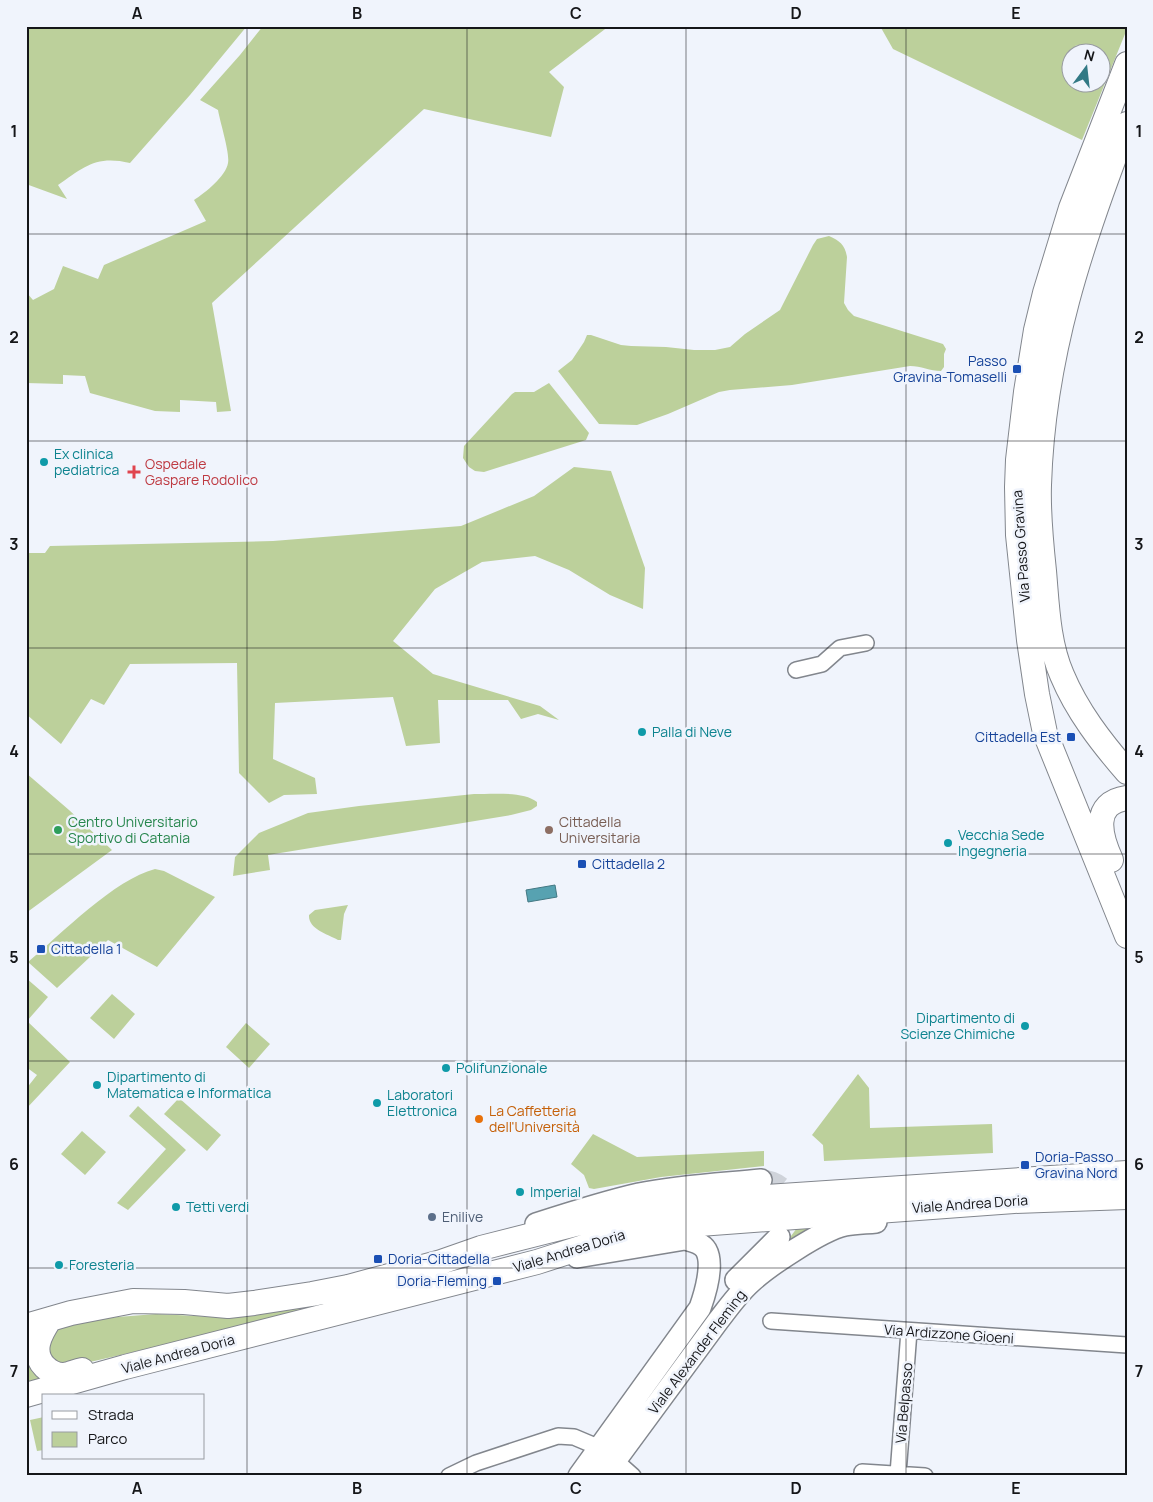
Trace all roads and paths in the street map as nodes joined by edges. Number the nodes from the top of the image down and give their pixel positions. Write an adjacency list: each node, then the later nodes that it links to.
1 (1127, 64): 7 (main road, Via Passo Gravina)
2 (1127, 124): 5 (main road, Via Passo Gravina)
3 (866, 643): 4 (street)
4 (796, 670)
5 (1127, 772)
6 (1127, 798): 8 (main road)
7 (1074, 803): 8 (main road); 10 (main road, Via Passo Gravina)
8 (1120, 869): 9 (main road)
9 (1127, 893)
10 (1127, 936)
11 (1127, 1173): 16 (main road, Viale Andrea Doria)
12 (760, 1180): 16 (main road)
13 (1127, 1197): 14 (main road, Viale Andrea Doria)
14 (1009, 1201): 17 (main road, Viale Andrea Doria); 25 (main road, Viale Alexander Fleming)
15 (779, 1237): 30 (main road)
16 (481, 1248): 18 (main road, Viale Andrea Doria)
17 (537, 1262): 23 (main road, Viale Andrea Doria); 25 (main road, Viale Alexander Fleming)
18 (50, 1319): 20 (main road, Viale Andrea Doria); 23 (main road)
19 (772, 1320): 21 (street, Via Ardizzone Gioeni)
20 (26, 1326)
21 (909, 1331): 22 (street, Via Ardizzone Gioeni); 27 (street, Via Belpasso)
22 (1127, 1345)
23 (125, 1367): 24 (main road, Viale Andrea Doria)
24 (26, 1395)
25 (606, 1461): 28 (street); 29 (main road, Viale Alexander Fleming); 31 (street)
26 (862, 1474): 27 (street)
27 (898, 1474): 32 (street)
28 (449, 1476)
29 (579, 1476)
30 (593, 1476)
31 (633, 1476)
32 (925, 1476)

